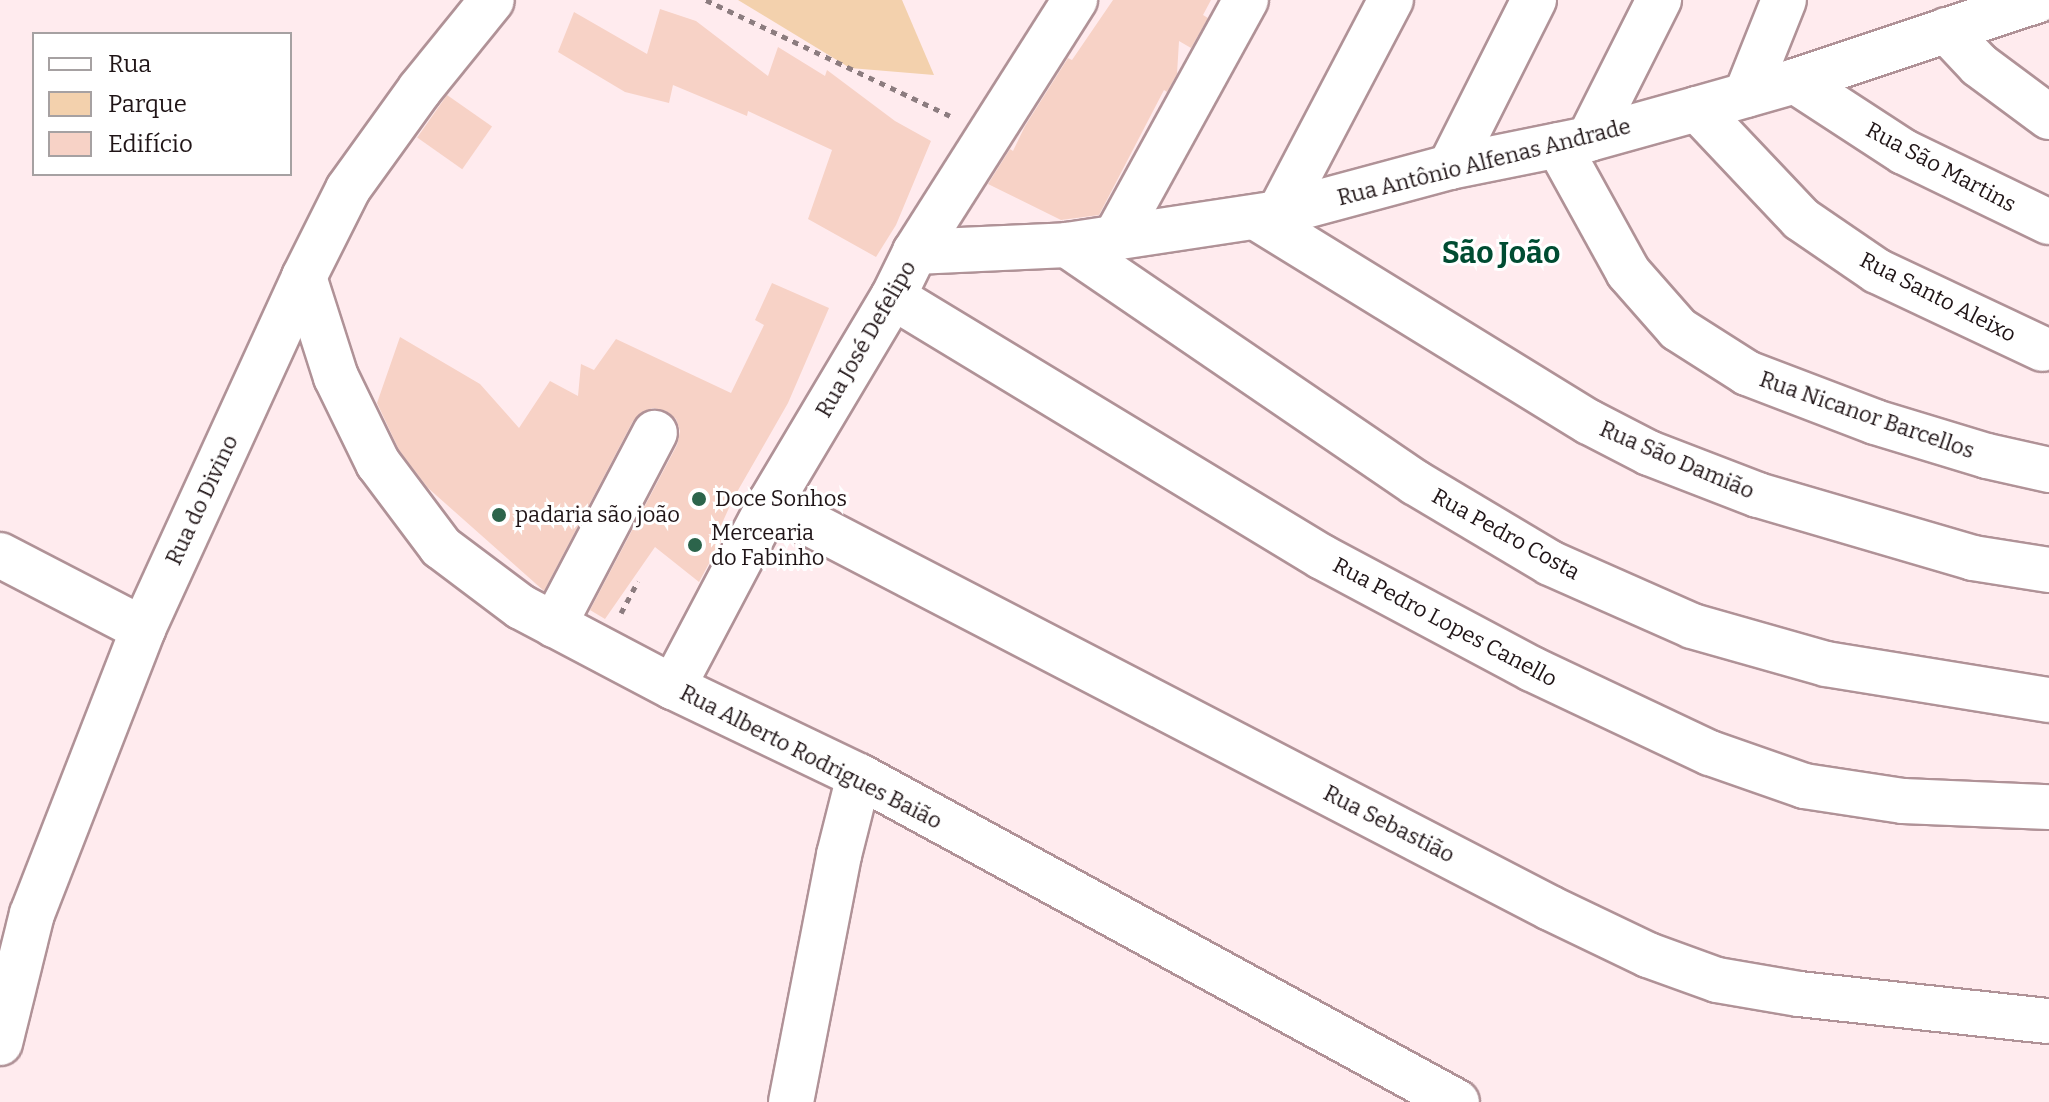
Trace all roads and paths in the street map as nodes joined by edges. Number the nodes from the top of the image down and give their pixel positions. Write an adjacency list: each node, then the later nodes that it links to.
1 (492, 0): 23 (street, Rua do Divino)
2 (706, 0): 15 (path)
3 (1075, 0): 15 (street, Rua José Defelipo)
4 (1246, 0): 20 (street)
5 (1391, 0): 18 (street)
6 (1534, 0): 17 (street)
7 (1659, 0): 16 (street)
8 (1784, 0): 12 (street)
9 (2038, 0): 10 (street, Rua Antônio Alfenas Andrade)
10 (1946, 30): 11 (street, Rua Antônio Alfenas Andrade); 14 (street)
11 (1795, 81): 12 (street, Rua Antônio Alfenas Andrade); 19 (street, Rua São Martins)
12 (1746, 95): 13 (street, Rua Antônio Alfenas Andrade)
13 (1697, 109): 16 (street, Rua Antônio Alfenas Andrade); 25 (street, Rua Santo Aleixo)
14 (2049, 117)
15 (989, 135): 22 (street, Rua José Defelipo)
16 (1573, 142): 17 (street, Rua Antônio Alfenas Andrade); 27 (street, Rua Nicanor Barcellos)
17 (1450, 167): 18 (street, Rua Antônio Alfenas Andrade)
18 (1268, 215): 20 (street, Rua Antônio Alfenas Andrade); 30 (street, Rua São Damião)
19 (2049, 222)
20 (1115, 238): 21 (street, Rua Antônio Alfenas Andrade)
21 (1067, 245): 22 (street, Rua Antônio Alfenas Andrade); 34 (street, Rua Pedro Costa)
22 (915, 252): 24 (street, Rua José Defelipo)
23 (304, 277): 31 (street, Rua Alberto Rodrigues Baião); 32 (street, Rua do Divino)
24 (893, 297): 28 (street, Rua José Defelipo); 36 (street, Rua Pedro Lopes Canello)
25 (2043, 349)
26 (655, 433): 31 (street)
27 (2049, 470)
28 (770, 503): 33 (street, Rua José Defelipo); 38 (street, Rua Sebastião)
29 (0, 555): 32 (street)
30 (2049, 570)
31 (554, 625): 33 (street, Rua Alberto Rodrigues Baião)
32 (143, 629): 37 (street, Rua do Divino)
33 (673, 687): 35 (street, Rua Alberto Rodrigues Baião)
34 (2049, 700)
35 (859, 776): 40 (street); 41 (street, Rua Alberto Rodrigues Baião)
36 (2049, 807)
37 (16, 916): 39 (street, Rua do Divino)
38 (2049, 1021)
39 (0, 1043)
40 (791, 1102)
41 (1457, 1102)

